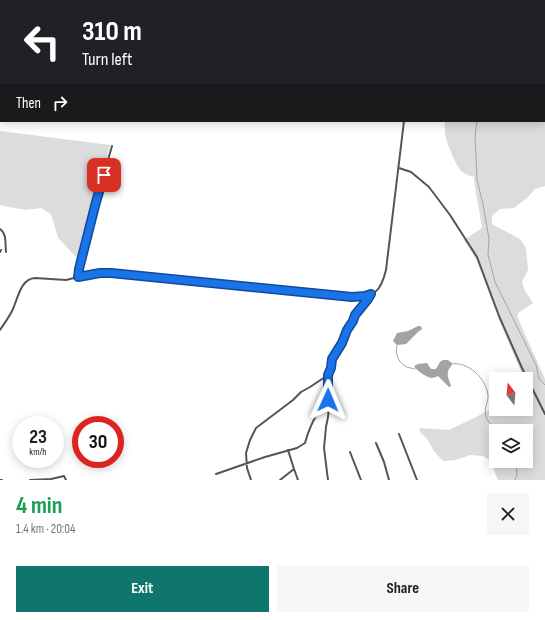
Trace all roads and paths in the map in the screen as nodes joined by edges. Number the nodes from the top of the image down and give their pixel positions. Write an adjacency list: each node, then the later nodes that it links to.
1 (404, 122): 3 (street)
2 (112, 146): 6 (street)
3 (398, 168): 7 (street); 11 (street)
4 (0, 229): 5 (street)
5 (6, 252)
6 (78, 277): 7 (street); 8 (street)
7 (371, 294): 9 (street)
8 (0, 330)
9 (328, 375): 10 (street); 16 (street)
10 (329, 407): 14 (street); 24 (street)
11 (545, 414)
12 (399, 434): 27 (street)
13 (376, 444): 26 (street)
14 (288, 450): 16 (street); 17 (street)
15 (350, 452): 25 (street)
16 (247, 464): 18 (street); 21 (street)
17 (294, 468): 22 (street); 23 (street)
18 (216, 474)
19 (30, 480): 20 (street)
20 (66, 480)
21 (251, 480)
22 (280, 480)
23 (298, 480)
24 (328, 480)
25 (361, 480)
26 (389, 480)
27 (417, 480)

